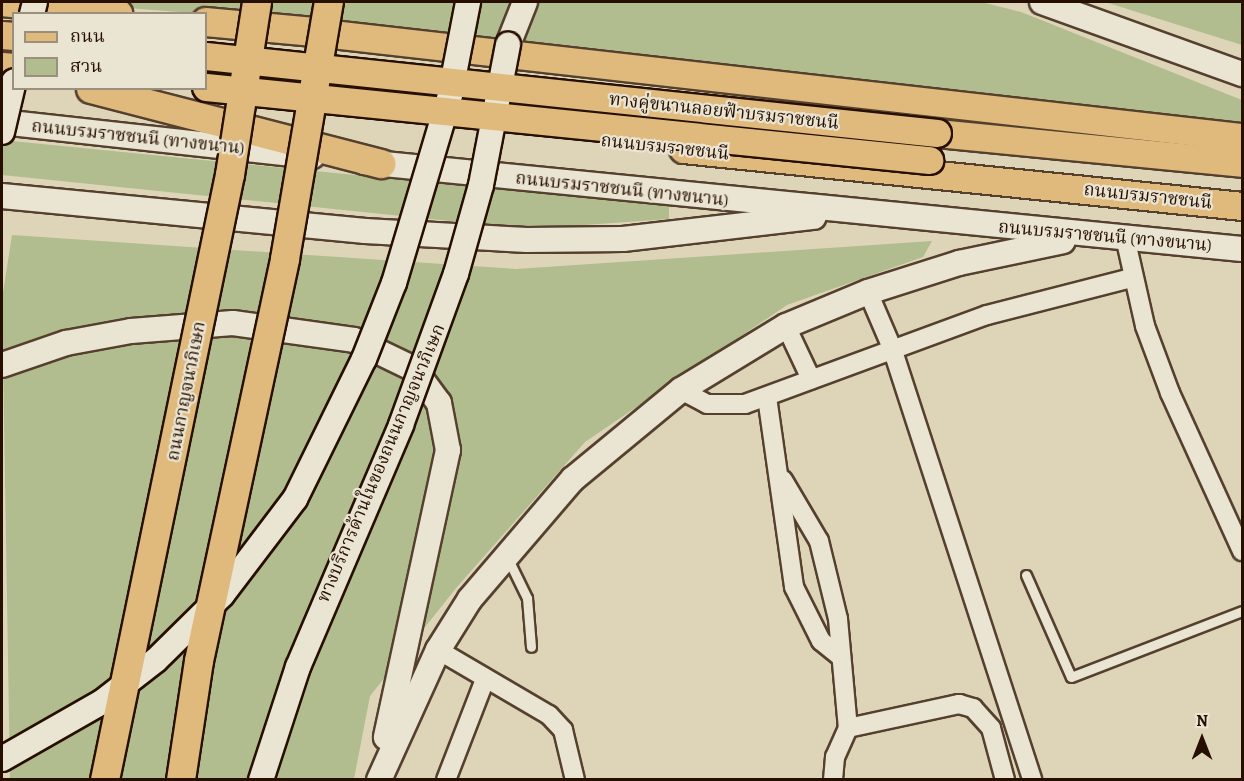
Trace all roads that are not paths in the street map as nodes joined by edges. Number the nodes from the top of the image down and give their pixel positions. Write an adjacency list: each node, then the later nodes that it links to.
1 (2, 2): 8 (highway)
2 (257, 2): 50 (highway, ถนนกาญจนาภิเษก, bridge)
3 (329, 2): 51 (highway, bridge)
4 (468, 2): 49 (main road, bridge)
5 (508, 2): 11 (main road, ทางบริการด้านในของถนนกาญจนาภิเษก)
6 (525, 2): 11 (main road)
7 (1042, 2): 13 (main road)
8 (99, 12)
9 (207, 22): 10 (highway)
10 (314, 32): 21 (main road)
11 (508, 45): 52 (main road, ทางบริการด้านในของถนนกาญจนาภิเษก, bridge)
12 (207, 56): 22 (main road, ทางคู่ขนานลอยฟ้าบรมราชชนนี, bridge)
13 (1242, 74)
14 (207, 87): 24 (main road, ทางคู่ขนานลอยฟ้าบรมราชชนนี, bridge)
15 (12, 90): 20 (main road, bridge)
16 (95, 90): 23 (highway)
17 (101, 90): 18 (highway, ถนนบรมราชชนนี)
18 (302, 110): 26 (main road, ถนนบรมราชชนนี)
19 (2, 122): 23 (main road, ถนนบรมราชชนนี (ทางขนาน))
20 (2, 132)
21 (1242, 137)
22 (1242, 163)
23 (381, 164): 27 (main road, ถนนบรมราชชนนี (ทางขนาน))
24 (1242, 193)
25 (2, 196): 27 (main road)
26 (1242, 206)
27 (846, 212): 28 (main road, ถนนบรมราชชนนี (ทางขนาน))
28 (1101, 236): 29 (main road, ถนนบรมราชชนนี (ทางขนาน)); 32 (main road)
29 (1125, 237): 30 (main road, ถนนบรมราชชนนี (ทางขนาน)); 31 (street)
30 (1242, 249)
31 (1131, 278): 34 (street); 40 (street)
32 (868, 292): 33 (main road); 34 (street)
33 (786, 326): 36 (street); 37 (main road)
34 (892, 348): 36 (street); 58 (street)
35 (2, 365): 53 (main road)
36 (811, 379): 38 (street)
37 (681, 390): 38 (street); 41 (main road)
38 (767, 397): 39 (street)
39 (783, 480): 46 (street); 46 (street)
40 (1242, 551)
41 (506, 555): 44 (lane); 45 (main road)
42 (1026, 575): 43 (lane)
43 (1242, 612)
44 (531, 646)
45 (438, 650): 47 (street); 53 (main road)
46 (841, 657): 48 (street)
47 (484, 682): 54 (street); 55 (street)
48 (849, 728): 56 (street); 57 (street)
49 (2, 759)
50 (105, 780)
51 (181, 780)
52 (261, 780)
53 (378, 780)
54 (446, 780)
55 (575, 780)
56 (833, 780)
57 (1005, 780)
58 (1032, 780)

